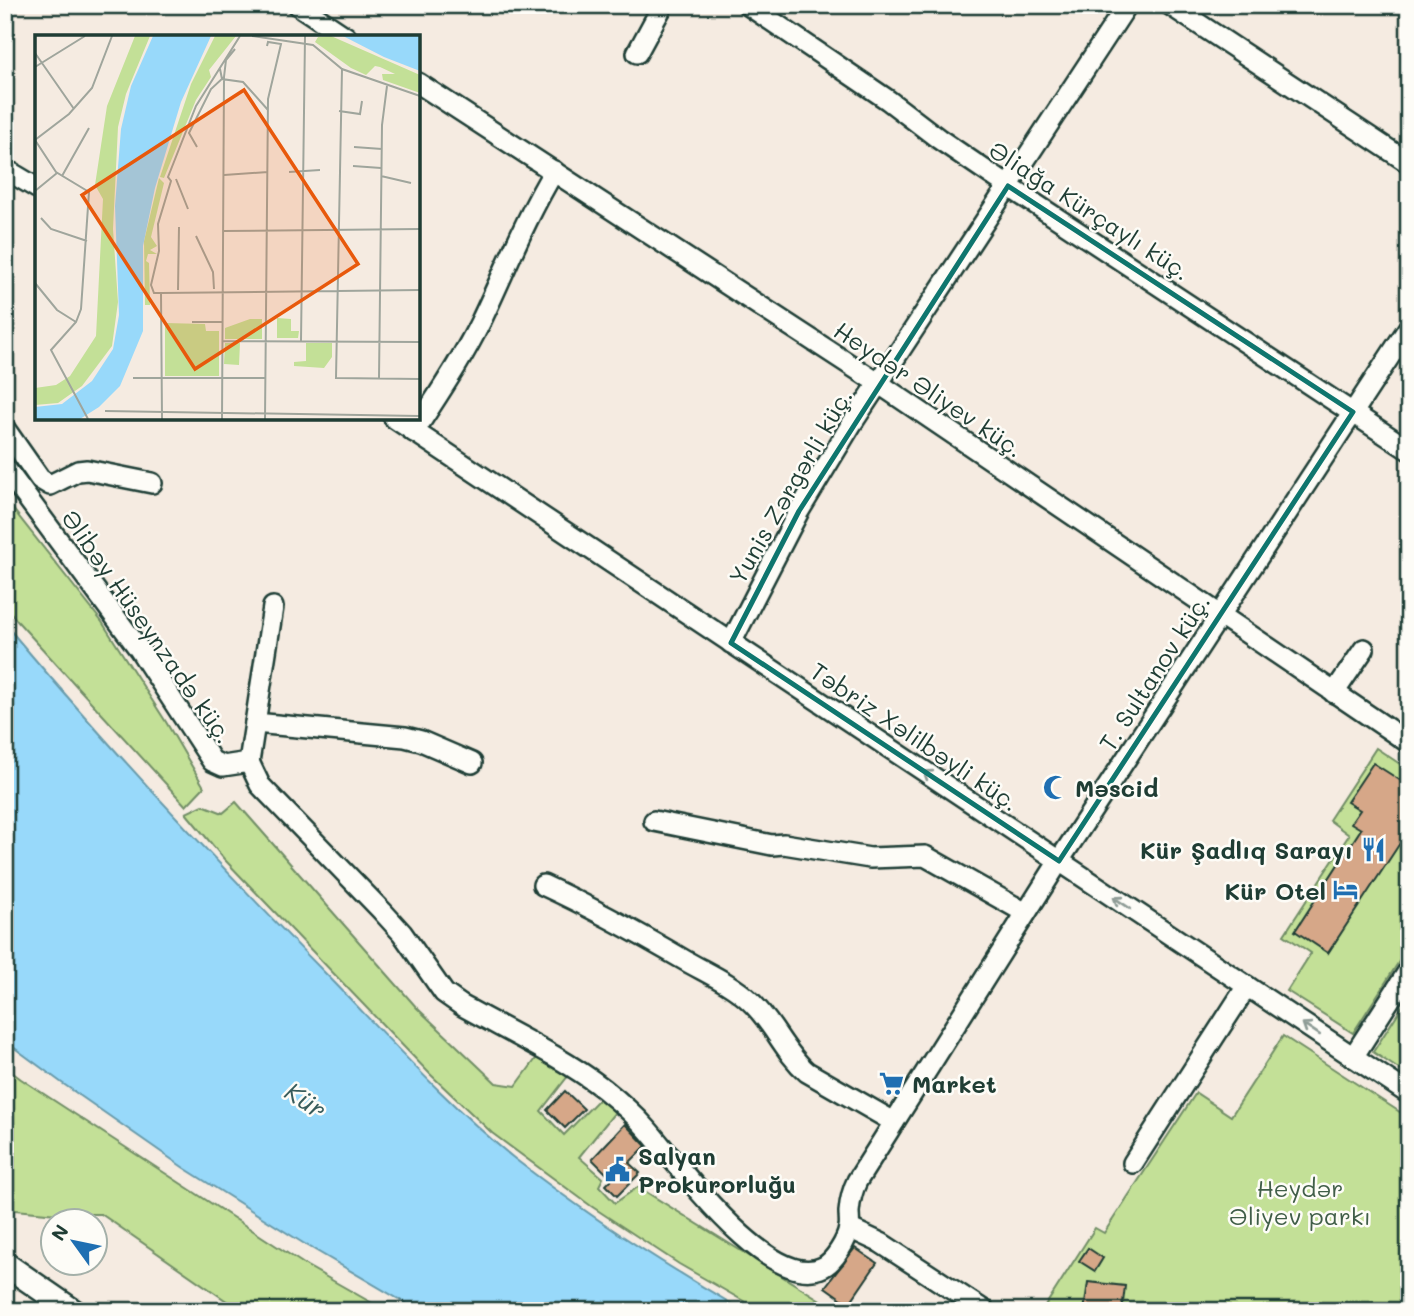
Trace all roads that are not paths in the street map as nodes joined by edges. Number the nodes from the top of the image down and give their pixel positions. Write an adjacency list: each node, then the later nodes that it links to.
1 (298, 5): 6 (street)
2 (663, 5): 7 (street)
3 (748, 5): 12 (street, Əliağa Kürçaylı küç.)
4 (1127, 5): 12 (street, Yunis Zərgərli küç.)
5 (1170, 5): 9 (street)
6 (343, 35)
7 (637, 53)
8 (420, 84): 11 (street, Heydər Əliyev küç.)
9 (1409, 163)
10 (5, 169): 13 (street)
11 (554, 171): 15 (street, Heydər Əliyev küç.); 19 (street)
12 (1008, 186): 15 (street, Yunis Zərgərli küç.); 16 (street, Əliağa Kürçaylı küç.)
13 (35, 187)
14 (1409, 327): 16 (street, T. Sultanov küç.)
15 (878, 383): 24 (street, Heydər Əliyev küç.); 25 (street, Yunis Zərgərli küç.)
16 (1353, 412): 20 (street, Əliağa Kürçaylı küç.); 24 (street, T. Sultanov küç.)
17 (397, 420): 19 (street, Təbriz Xəlilbəyli küç.)
18 (5, 429): 22 (street)
19 (414, 432): 25 (street, Təbriz Xəlilbəyli küç.)
20 (1409, 450)
21 (5, 468): 30 (street, Əlibəy Hüseynzadə küç.)
22 (152, 483)
23 (273, 607): 28 (street)
24 (1220, 617): 27 (street, Heydər Əliyev küç.); 33 (street, T. Sultanov küç.)
25 (731, 643): 33 (street, Təbriz Xəlilbəyli küç., one-way to 25)
26 (1364, 649): 27 (street)
27 (1334, 693): 29 (street, Heydər Əliyev küç.)
28 (255, 723): 30 (street); 31 (street)
29 (1409, 743)
30 (249, 762): 42 (street, Əlibəy Hüseynzadə küç.)
31 (472, 762)
32 (654, 821): 35 (street)
33 (1059, 861): 35 (street, T. Sultanov küç.); 37 (street, Təbriz Xəlilbəyli küç., one-way to 33)
34 (542, 885): 40 (street)
35 (1026, 913): 40 (street, T. Sultanov küç.)
36 (1409, 970): 38 (street)
37 (1247, 986): 38 (street, Təbriz Xəlilbəyli küç., one-way to 37); 41 (street)
38 (1353, 1057): 39 (street, Təbriz Xəlilbəyli küç.)
39 (1409, 1094)
40 (894, 1122): 42 (street, T. Sultanov küç.)
41 (1133, 1163)
42 (849, 1228): 45 (street)
43 (5, 1264): 44 (street)
44 (73, 1311)
45 (985, 1311)

